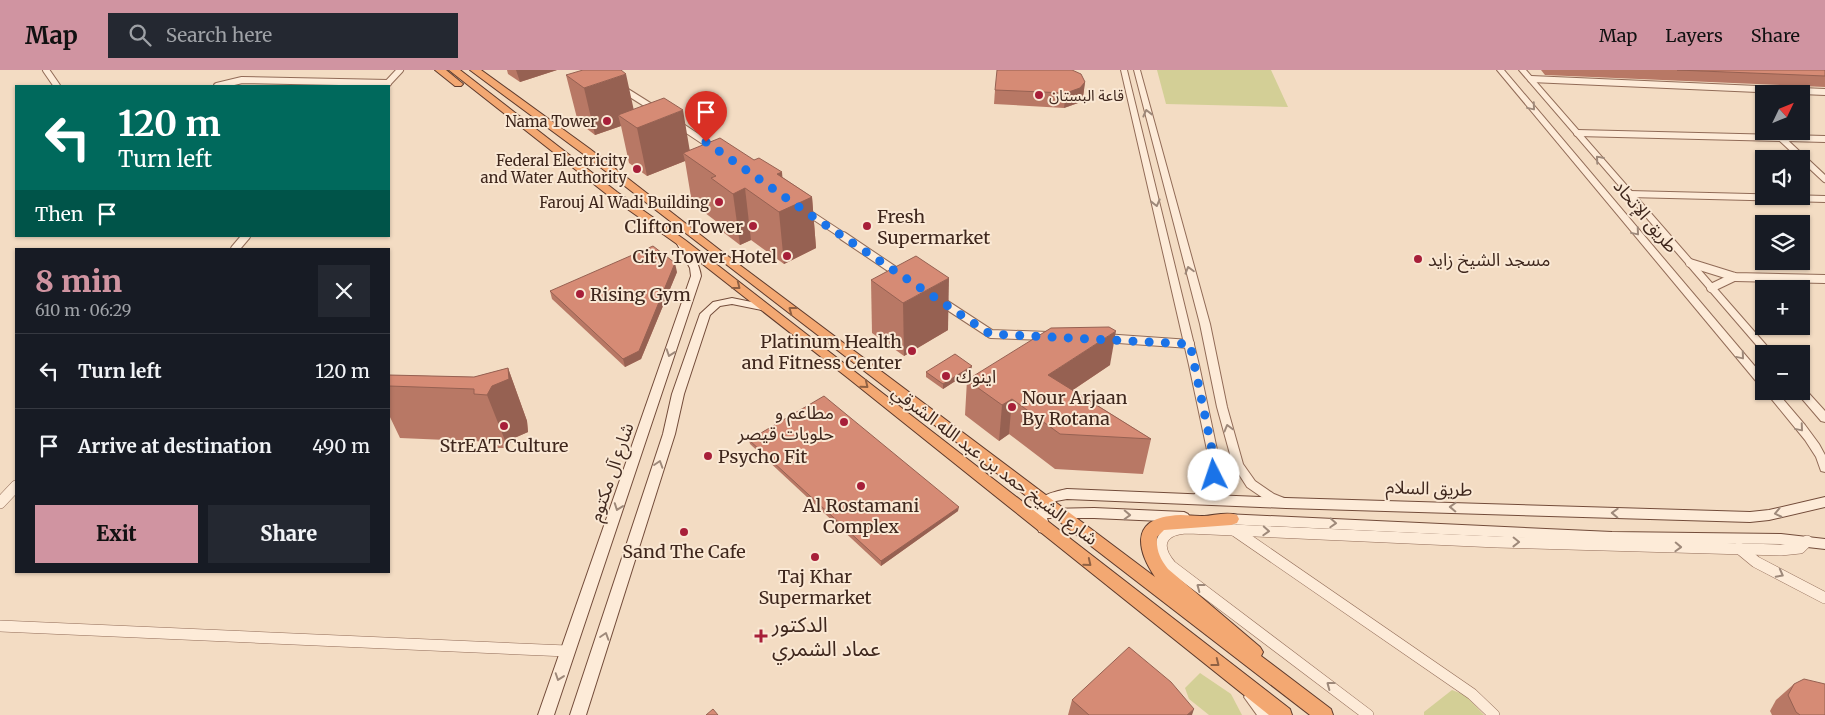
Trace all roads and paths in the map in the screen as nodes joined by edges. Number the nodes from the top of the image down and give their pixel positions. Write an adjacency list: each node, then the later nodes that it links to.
1 (46, 70): 15 (street)
2 (400, 70): 14 (street)
3 (440, 70): 28 (highway)
4 (454, 70): 28 (highway, شارع الشيخ حمد بن عبد الله الشرقي)
5 (476, 70): 29 (highway, شارع الشيخ حمد بن عبد الله الشرقي)
6 (489, 70): 29 (highway)
7 (1124, 70): 12 (street)
8 (1137, 70): 17 (street)
9 (1500, 70): 55 (street, طريق اﻹتحاد, one-way to 55)
10 (1522, 70): 11 (street, طريق اﻹتحاد)
11 (1531, 79): 18 (street); 23 (street, طريق اﻹتحاد)
12 (1127, 81): 17 (street); 31 (street)
13 (612, 83): 21 (street)
14 (386, 84): 16 (street)
15 (56, 85)
16 (221, 85)
17 (1140, 85): 32 (street, one-way to 17)
18 (1813, 92): 19 (street); 20 (street)
19 (1825, 92)
20 (1825, 101)
21 (667, 116)
22 (674, 121): 30 (street)
23 (1577, 133): 24 (street); 34 (street, طريق اﻹتحاد, one-way to 23)
24 (1755, 137)
25 (1810, 139): 26 (street)
26 (1825, 139)
27 (1783, 140): 33 (street)
28 (544, 141): 38 (highway, شارع الشيخ حمد بن عبد الله الشرقي)
29 (586, 151): 64 (highway, شارع الشيخ حمد بن عبد الله الشرقي, one-way to 29)
30 (725, 155)
31 (1147, 167): 32 (street); 40 (street, one-way to 40)
32 (1163, 173): 41 (street)
33 (1825, 179)
34 (1629, 194): 35 (street); 42 (street, طريق اﻹتحاد)
35 (1825, 199)
36 (796, 205): 44 (street)
37 (245, 237): 39 (street)
38 (681, 242): 48 (highway, شارع الشيخ حمد بن عبد الله الشرقي, one-way to 48); 49 (main road, شارع آل مكتوم)
39 (236, 248)
40 (1166, 248): 41 (street); 53 (street)
41 (1184, 253): 59 (street, one-way to 41)
42 (1690, 263): 43 (street); 46 (street, طريق اﻹتحاد)
43 (1734, 276): 45 (street); 46 (street)
44 (905, 277)
45 (1825, 279)
46 (1711, 288): 54 (street, طريق اﻹتحاد)
47 (930, 293): 50 (street)
48 (767, 308): 51 (main road); 60 (highway, شارع الشيخ حمد بن عبد الله الشرقي, one-way to 60)
49 (678, 330): 51 (main road); 81 (main road, شارع آل مكتوم, one-way to 81)
50 (1056, 336)
51 (696, 337): 86 (main road, one-way to 51)
52 (1093, 338): 53 (street)
53 (1190, 344): 56 (street)
54 (1761, 345)
55 (1755, 373)
56 (1202, 398): 59 (street); 65 (street)
57 (1777, 400): 62 (street, one-way to 62)
58 (1810, 400): 61 (street)
59 (1222, 403): 68 (street, one-way to 59)
60 (892, 406): 64 (highway); 69 (highway, شارع الشيخ حمد بن عبد الله الشرقي)
61 (1825, 418)
62 (1825, 468)
63 (15, 487): 67 (street)
64 (1025, 487): 70 (highway, شارع الشيخ حمد بن عبد الله الشرقي)
65 (1198, 498): 68 (main road, طريق السلام); 70 (main road, طريق السلام)
66 (1825, 502): 68 (main road, طريق السلام, one-way to 68)
67 (0, 503)
68 (1286, 503)
69 (1017, 506): 70 (main road); 73 (highway, شارع الشيخ حمد بن عبد الله الشرقي)
70 (1042, 507): 71 (highway, شارع الشيخ حمد بن عبد الله الشرقي); 73 (main road)
71 (1060, 514): 72 (main road, one-way to 72); 82 (highway, شارع الشيخ حمد بن عبد الله الشرقي)
72 (1233, 524): 74 (main road, one-way to 74); 84 (highway); 90 (street, one-way to 72); 91 (street)
73 (1044, 528): 76 (highway, شارع الشيخ حمد بن عبد الله الشرقي)
74 (1499, 536): 75 (main road); 78 (street, one-way to 78)
75 (1807, 541): 77 (main road); 78 (street)
76 (1062, 542): 82 (highway); 83 (highway, شارع الشيخ حمد بن عبد الله الشرقي, one-way to 83)
77 (1825, 544)
78 (1739, 548): 79 (street, one-way to 79)
79 (1825, 598)
80 (0, 626): 81 (street)
81 (567, 651): 85 (main road, شارع آل مكتوم, one-way to 85)
82 (1259, 666): 84 (highway, شارع الشيخ حمد بن عبد الله الشرقي)
83 (1239, 680): 87 (street); 88 (highway, شارع الشيخ حمد بن عبد الله الشرقي)
84 (1299, 696): 89 (highway, شارع الشيخ حمد بن عبد الله الشرقي)
85 (547, 713)
86 (578, 715)
87 (1265, 715)
88 (1283, 715)
89 (1324, 715)
90 (1368, 715)
91 (1494, 715)

